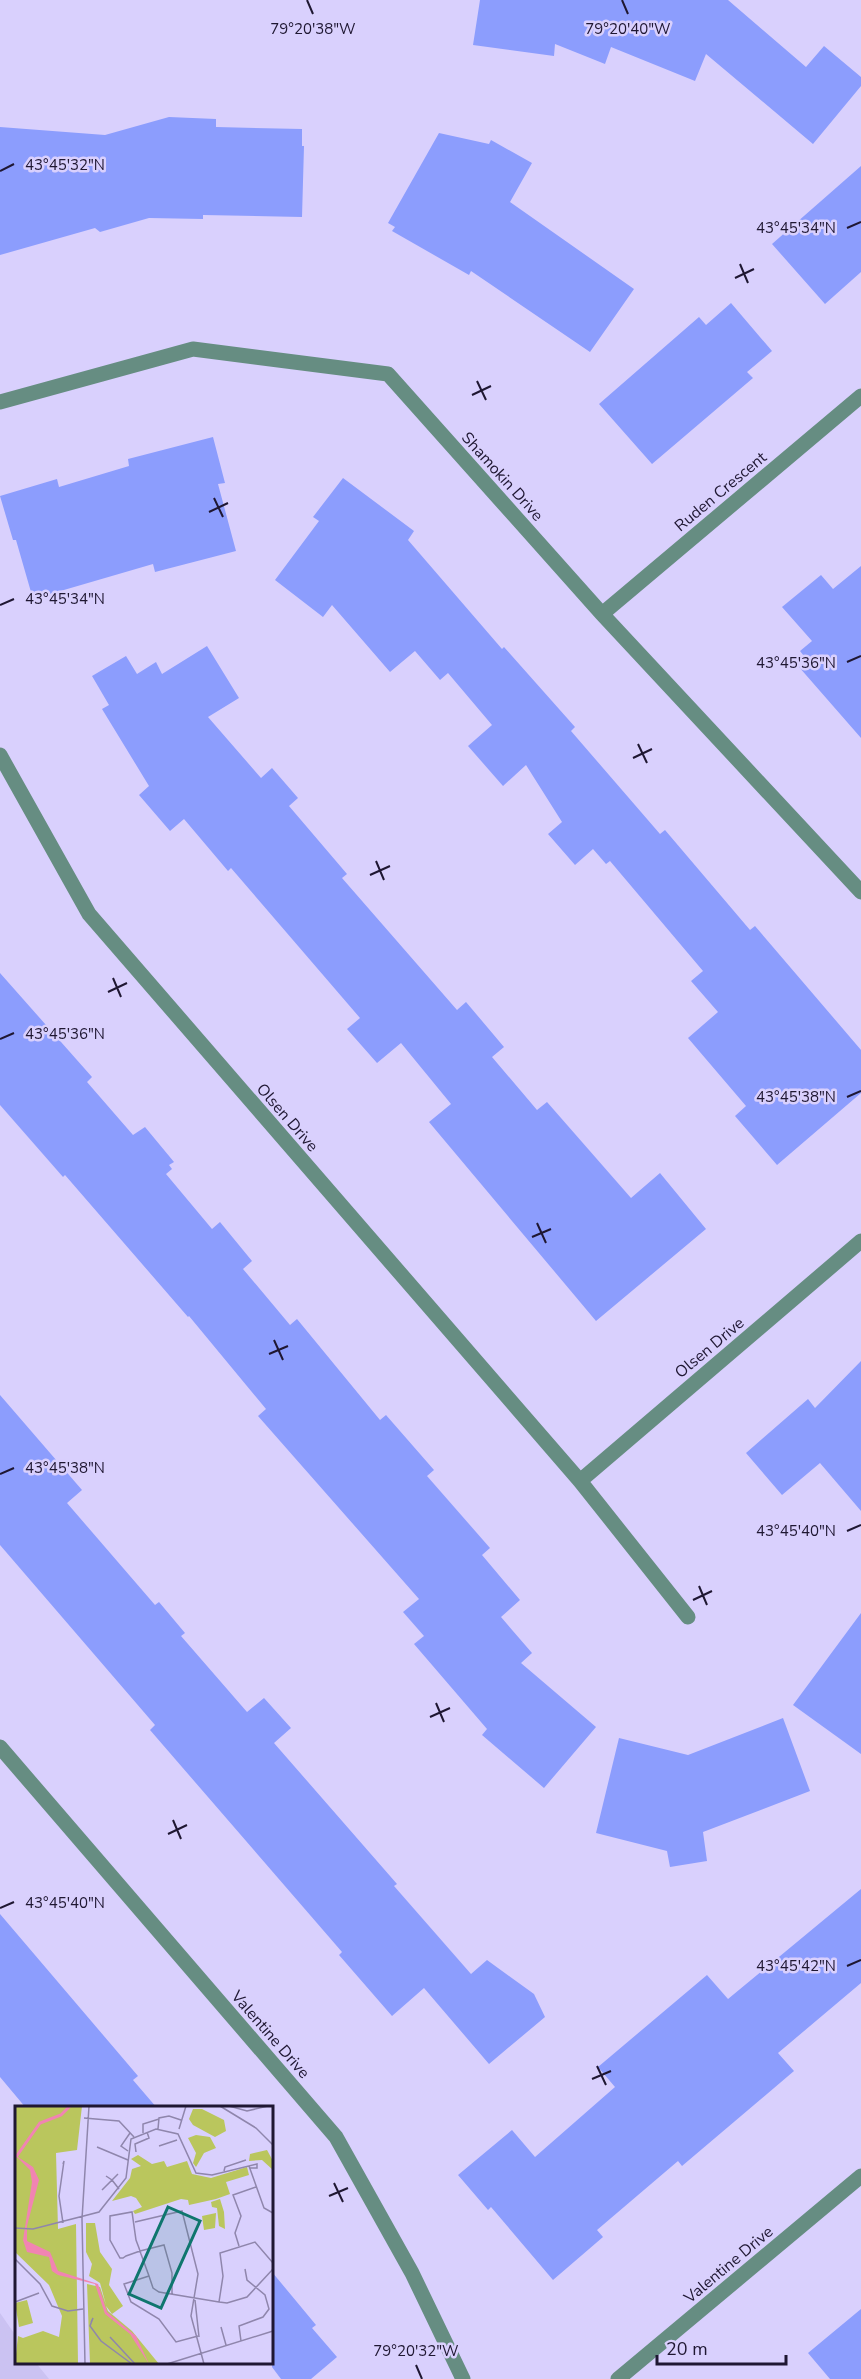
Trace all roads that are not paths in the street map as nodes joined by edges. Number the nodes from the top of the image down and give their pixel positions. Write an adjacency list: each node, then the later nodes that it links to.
1 (861, 396): 3 (street, Ruden Crescent)
2 (0, 402): 3 (street, Shamokin Drive)
3 (602, 614): 5 (street, Shamokin Drive)
4 (0, 755): 7 (street, Olsen Drive)
5 (861, 892)
6 (861, 1241): 7 (street, Olsen Drive)
7 (580, 1481): 8 (street, Olsen Drive)
8 (688, 1617)
9 (0, 1748): 11 (street, Valentine Drive)
10 (861, 2176): 12 (street, Valentine Drive)
11 (463, 2379)
12 (618, 2379)

